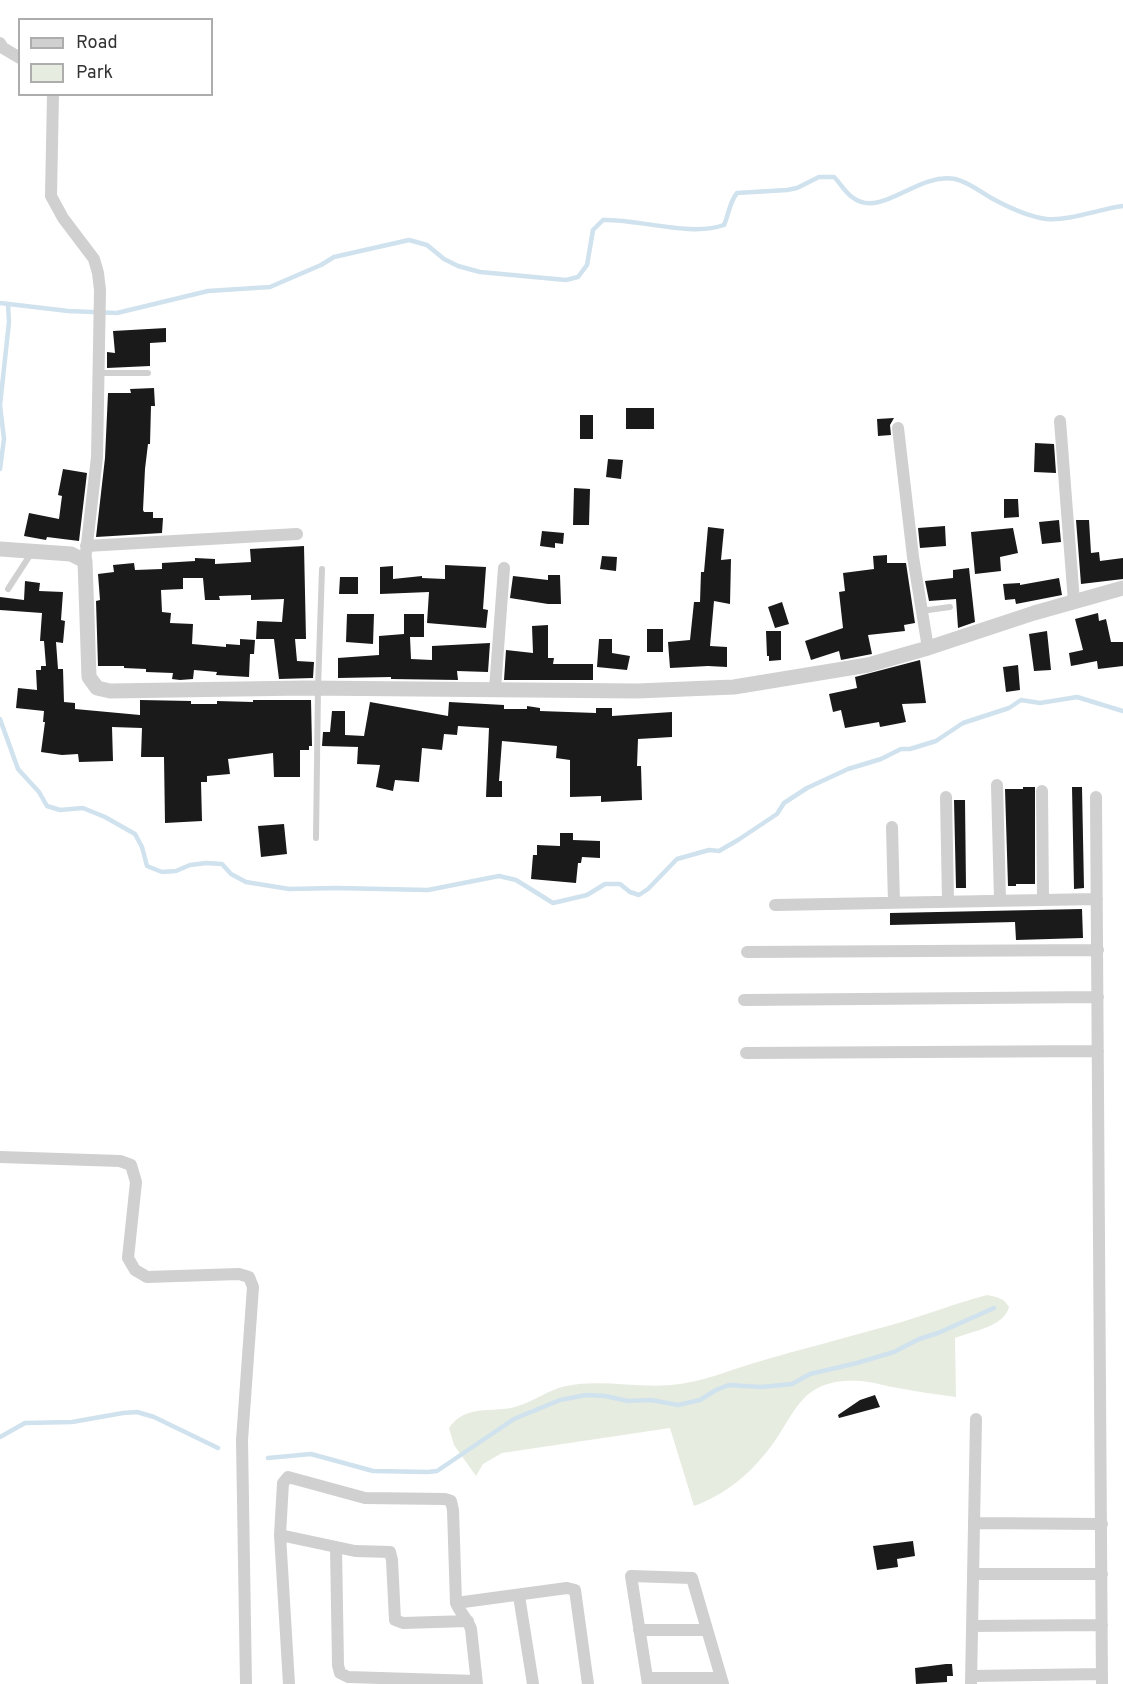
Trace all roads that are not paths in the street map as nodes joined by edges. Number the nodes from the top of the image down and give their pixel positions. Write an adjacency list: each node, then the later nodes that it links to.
1 (0, 43): 2 (street)
2 (18, 57)
3 (53, 96): 4 (street)
4 (99, 373): 5 (lane); 11 (street)
5 (148, 373)
6 (1060, 421): 16 (street)
7 (898, 428): 18 (street)
8 (297, 534): 11 (street)
9 (0, 549): 10 (street)
10 (33, 550): 11 (street); 15 (lane)
11 (86, 554): 20 (street)
12 (504, 568): 21 (street)
13 (322, 569): 20 (lane)
14 (1123, 588): 16 (street)
15 (8, 589)
16 (1074, 602): 19 (street)
17 (950, 607): 18 (lane)
18 (921, 611): 19 (street)
19 (928, 648): 21 (street)
20 (318, 688): 21 (street); 27 (lane)
21 (495, 690)
22 (997, 785): 29 (street)
23 (1042, 791): 30 (street)
24 (946, 797): 31 (street)
25 (1096, 797): 28 (street)
26 (892, 827): 32 (street)
27 (316, 838)
28 (1097, 898): 30 (street); 34 (street)
29 (1000, 900): 30 (street); 31 (street)
30 (1043, 900)
31 (948, 902): 32 (street)
32 (894, 903): 33 (street)
33 (776, 905)
34 (1098, 950): 35 (street); 36 (street)
35 (747, 952)
36 (1098, 997): 37 (street); 38 (street)
37 (744, 1000)
38 (1098, 1051): 39 (street); 43 (street)
39 (746, 1053)
40 (0, 1157): 60 (street)
41 (976, 1419): 42 (street)
42 (974, 1522): 43 (street); 46 (street)
43 (1102, 1524): 47 (street)
44 (280, 1535): 45 (street); 49 (street); 61 (street)
45 (336, 1548): 50 (street); 59 (street)
46 (973, 1574): 47 (street); 52 (street)
47 (1102, 1574): 51 (street)
48 (519, 1596): 49 (street); 62 (street); 63 (street)
49 (456, 1604): 50 (street)
50 (468, 1621): 59 (street)
51 (1102, 1625): 52 (street); 55 (street)
52 (972, 1626): 56 (street)
53 (639, 1630): 54 (street); 54 (street); 57 (street)
54 (707, 1630): 58 (street)
55 (1102, 1679): 56 (street)
56 (971, 1680)
57 (647, 1681): 58 (street)
58 (722, 1681)
59 (477, 1683)
60 (246, 1684)
61 (289, 1684)
62 (533, 1684)
63 (588, 1684)

